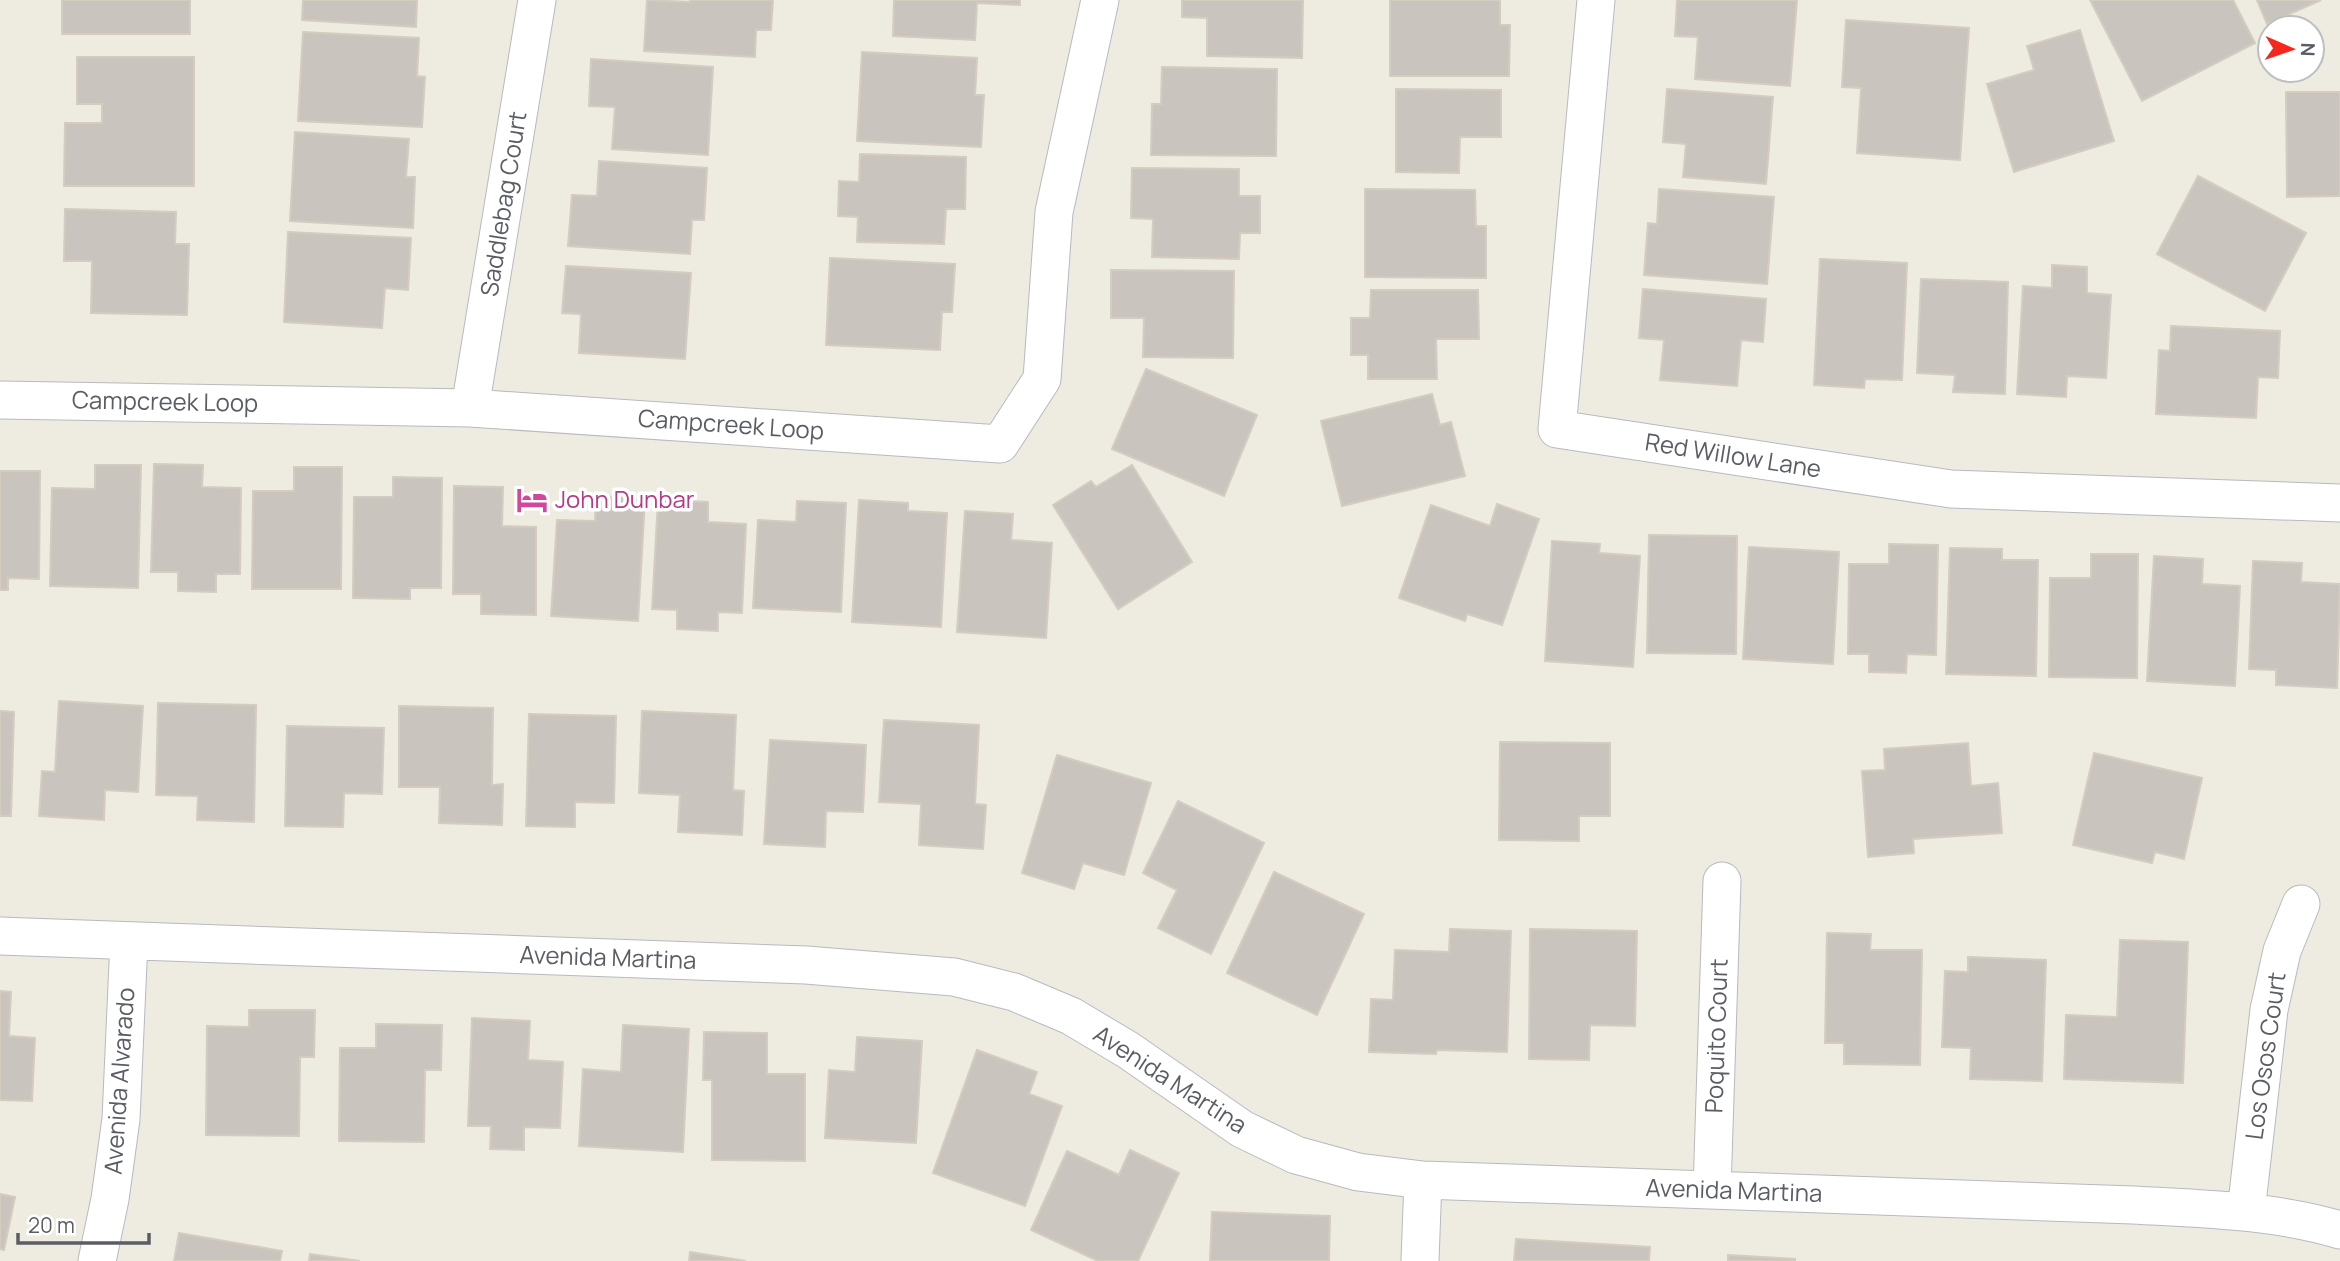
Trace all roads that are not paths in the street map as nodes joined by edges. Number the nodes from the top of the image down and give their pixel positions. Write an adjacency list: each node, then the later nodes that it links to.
1 (537, 0): 5 (street, Saddlebag Court)
2 (1100, 0): 5 (street, Campcreek Loop)
3 (1596, 0): 6 (street, Red Willow Lane)
4 (0, 400): 5 (street, Campcreek Loop)
5 (470, 408)
6 (2340, 503)
7 (1722, 881): 12 (street, Poquito Court)
8 (2301, 904): 13 (street, Los Osos Court)
9 (0, 936): 10 (street, Avenida Martina)
10 (130, 941): 11 (street, Avenida Martina); 15 (street, Avenida Alvarado)
11 (1423, 1180): 12 (street, Avenida Martina); 16 (street)
12 (1712, 1190): 13 (street, Avenida Martina)
13 (2246, 1212): 14 (street, Avenida Martina)
14 (2340, 1230)
15 (97, 1261)
16 (1420, 1261)

